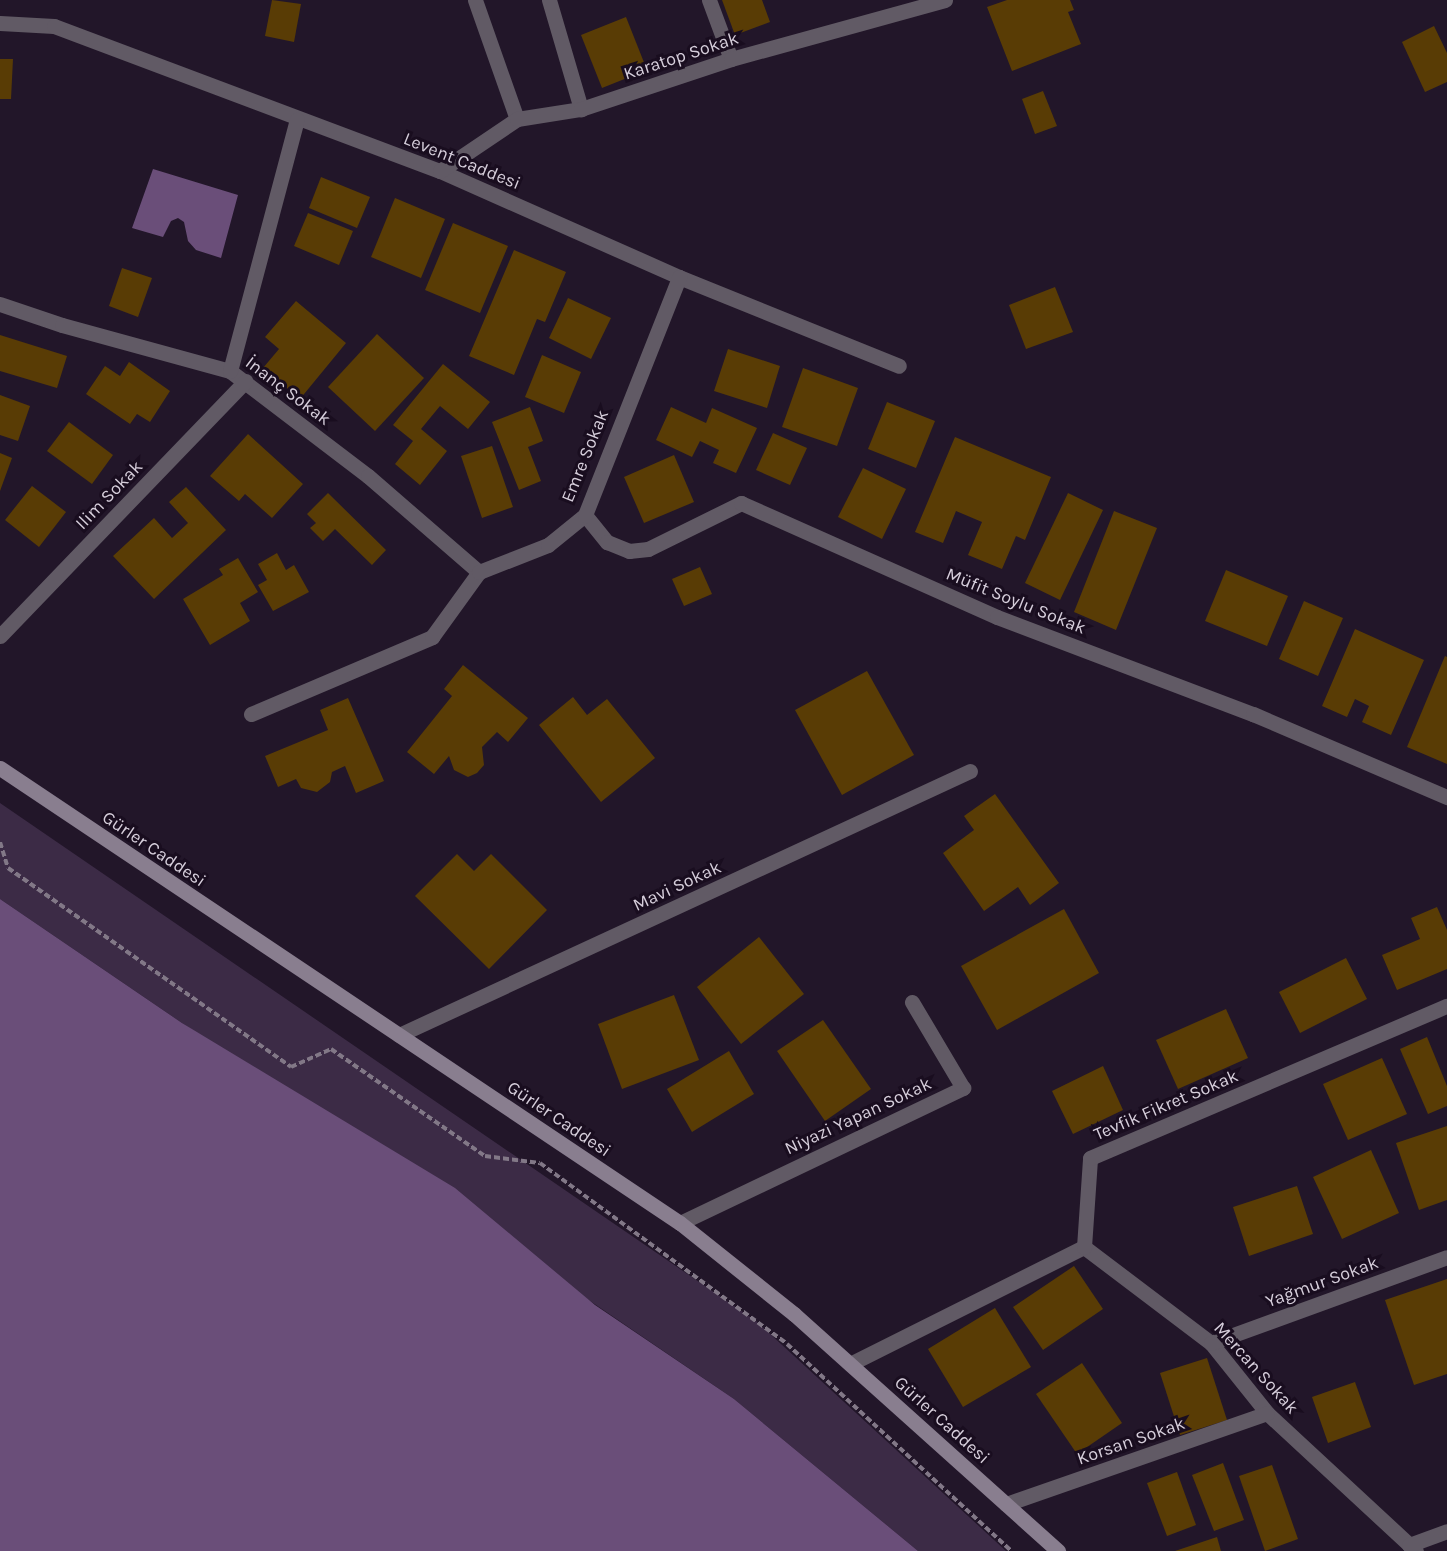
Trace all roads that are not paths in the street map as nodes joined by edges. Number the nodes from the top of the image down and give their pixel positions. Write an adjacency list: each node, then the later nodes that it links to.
1 (475, 0): 8 (street)
2 (549, 0): 7 (street)
3 (709, 0): 6 (street)
4 (945, 0): 6 (street, Karatop Sokak)
5 (0, 23): 9 (street, Levent Caddesi)
6 (731, 59): 7 (street, Karatop Sokak)
7 (581, 109): 8 (street, Karatop Sokak)
8 (517, 119): 10 (street, Karatop Sokak)
9 (297, 120): 10 (street, Levent Caddesi); 14 (street)
10 (440, 171): 11 (street, Levent Caddesi)
11 (679, 277): 13 (street, Levent Caddesi); 16 (street, Emre Sokak)
12 (0, 304): 14 (street, İnanç Sokak)
13 (899, 366)
14 (230, 371): 15 (street, İnanç Sokak)
15 (245, 381): 17 (street, İnanç Sokak); 18 (street, Ilim Sokak)
16 (585, 514): 17 (street, Emre Sokak); 22 (street, Müfit Soylu Sokak)
17 (479, 572): 19 (street)
18 (0, 636)
19 (251, 714)
20 (0, 768): 25 (street, Gürler Caddesi)
21 (970, 771): 25 (street, Mavi Sokak)
22 (1447, 797)
23 (912, 1002): 26 (street, Niyazi Yapan Sokak)
24 (1447, 1006): 27 (street, Tevfik Fikret Sokak)
25 (399, 1035): 26 (street, Gürler Caddesi)
26 (680, 1223): 30 (street, Gürler Caddesi)
27 (1084, 1247): 29 (street, Mercan Sokak); 30 (street)
28 (1447, 1257): 29 (street, Yağmur Sokak)
29 (1211, 1343): 31 (street, Mercan Sokak)
30 (850, 1364): 32 (street, Gürler Caddesi)
31 (1267, 1413): 32 (street, Korsan Sokak); 34 (street, Mercan Sokak)
32 (1006, 1504): 35 (street, Gürler Caddesi)
33 (1447, 1532): 34 (street)
34 (1413, 1548)
35 (1058, 1551)

